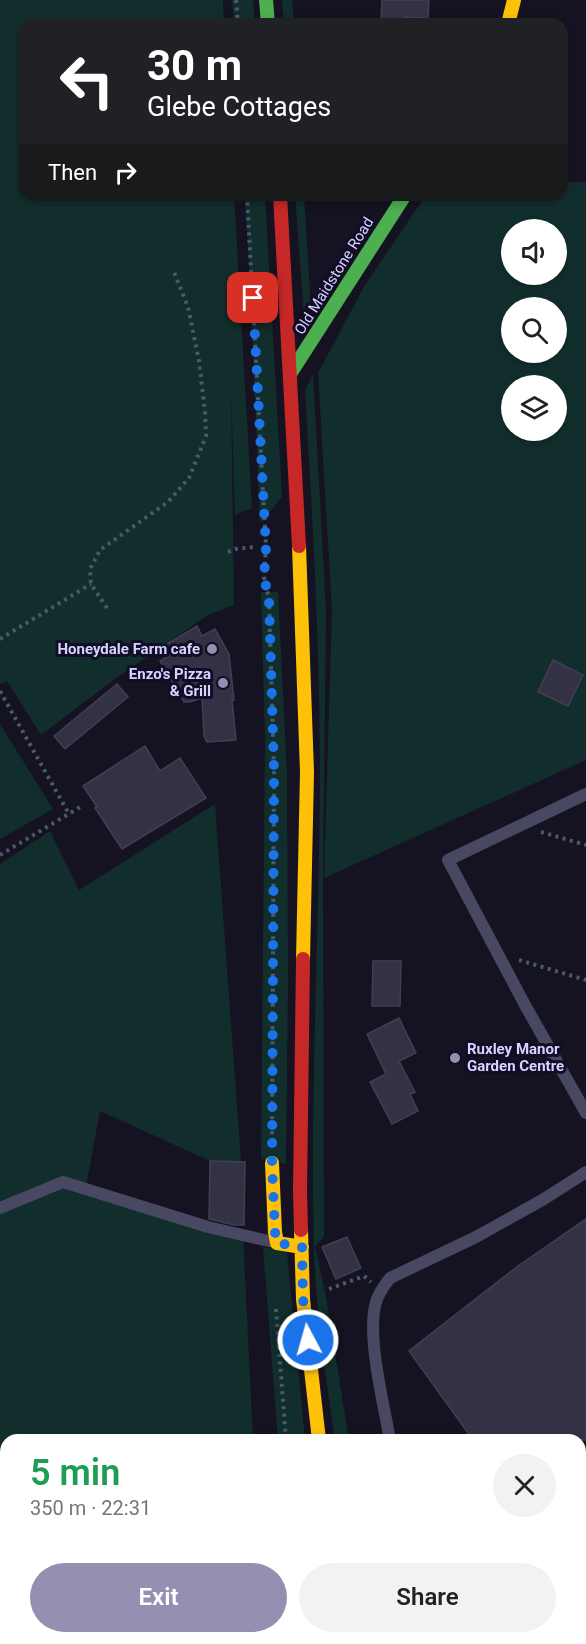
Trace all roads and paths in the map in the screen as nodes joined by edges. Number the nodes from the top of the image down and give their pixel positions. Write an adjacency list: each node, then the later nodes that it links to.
1 (236, 0): 4 (path)
2 (266, 0): 5 (main road)
3 (514, 0): 6 (main road)
4 (238, 18)
5 (268, 18)
6 (510, 18)
7 (247, 201): 27 (path)
8 (280, 201): 11 (main road)
9 (401, 201): 11 (main road, Old Maidstone Road)
10 (174, 272): 14 (path)
11 (290, 375): 31 (main road)
12 (256, 548): 13 (path)
13 (228, 552)
14 (91, 584): 15 (path); 16 (path)
15 (107, 608)
16 (0, 639)
17 (0, 691): 20 (path)
18 (586, 794): 24 (lane)
19 (82, 806): 20 (path)
20 (69, 814): 23 (path)
21 (537, 831): 22 (path)
22 (586, 845)
23 (0, 855)
24 (498, 954): 25 (path); 26 (lane)
25 (586, 980)
26 (586, 1113)
27 (272, 1163): 30 (main road)
28 (586, 1172): 32 (lane)
29 (0, 1208): 30 (lane)
30 (277, 1243): 31 (main road)
31 (302, 1247): 33 (main road)
32 (381, 1290): 33 (path); 37 (lane)
33 (303, 1299): 36 (main road)
34 (276, 1308): 35 (path)
35 (286, 1434)
36 (318, 1434)
37 (389, 1434)

